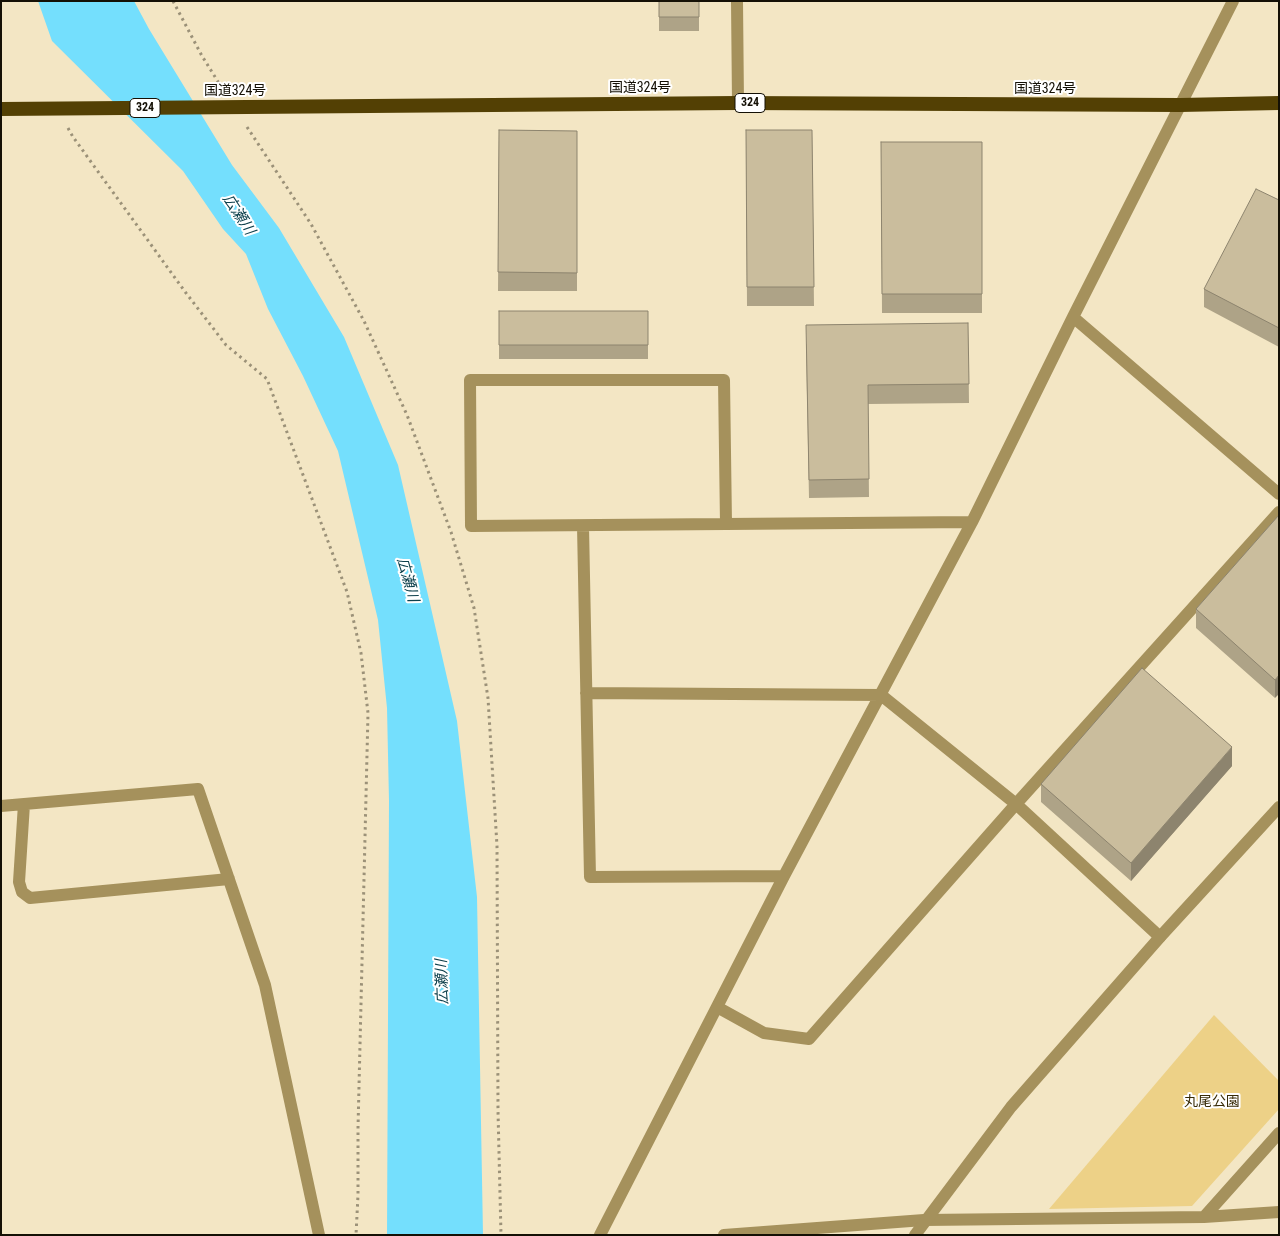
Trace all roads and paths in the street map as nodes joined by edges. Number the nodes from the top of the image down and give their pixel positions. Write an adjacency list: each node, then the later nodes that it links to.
1 (173, 1): 8 (path)
2 (737, 1): 4 (street)
3 (1233, 1): 6 (street)
4 (738, 103): 6 (highway, 国道324号 / 324); 8 (highway, 国道324号 / 324)
5 (1279, 103): 6 (highway, 国道324号 / 324)
6 (1180, 106): 10 (street)
7 (63, 108): 8 (highway, 国道324号 / 324); 9 (highway, 国道324号 / 324); 31 (path)
8 (228, 108): 32 (path)
9 (1, 109)
10 (1073, 317): 11 (street); 13 (street)
11 (1279, 494)
12 (1279, 512): 19 (street)
13 (972, 522): 14 (street); 17 (street)
14 (726, 524): 15 (street); 15 (street)
15 (582, 526): 16 (street)
16 (586, 693): 17 (street); 22 (street)
17 (882, 695): 19 (street); 22 (street)
18 (24, 804): 20 (street); 23 (street); 23 (street)
19 (1016, 804): 24 (street); 25 (street)
20 (1, 806)
21 (1279, 806): 24 (street)
22 (784, 876): 25 (street)
23 (229, 879): 30 (street)
24 (1160, 937): 29 (street)
25 (717, 1007): 33 (street)
26 (1279, 1133): 28 (street)
27 (1279, 1212): 28 (street)
28 (1204, 1217): 29 (street)
29 (924, 1220): 34 (street); 35 (street)
30 (319, 1235)
31 (356, 1235)
32 (501, 1235)
33 (600, 1235)
34 (724, 1235)
35 (914, 1235)

